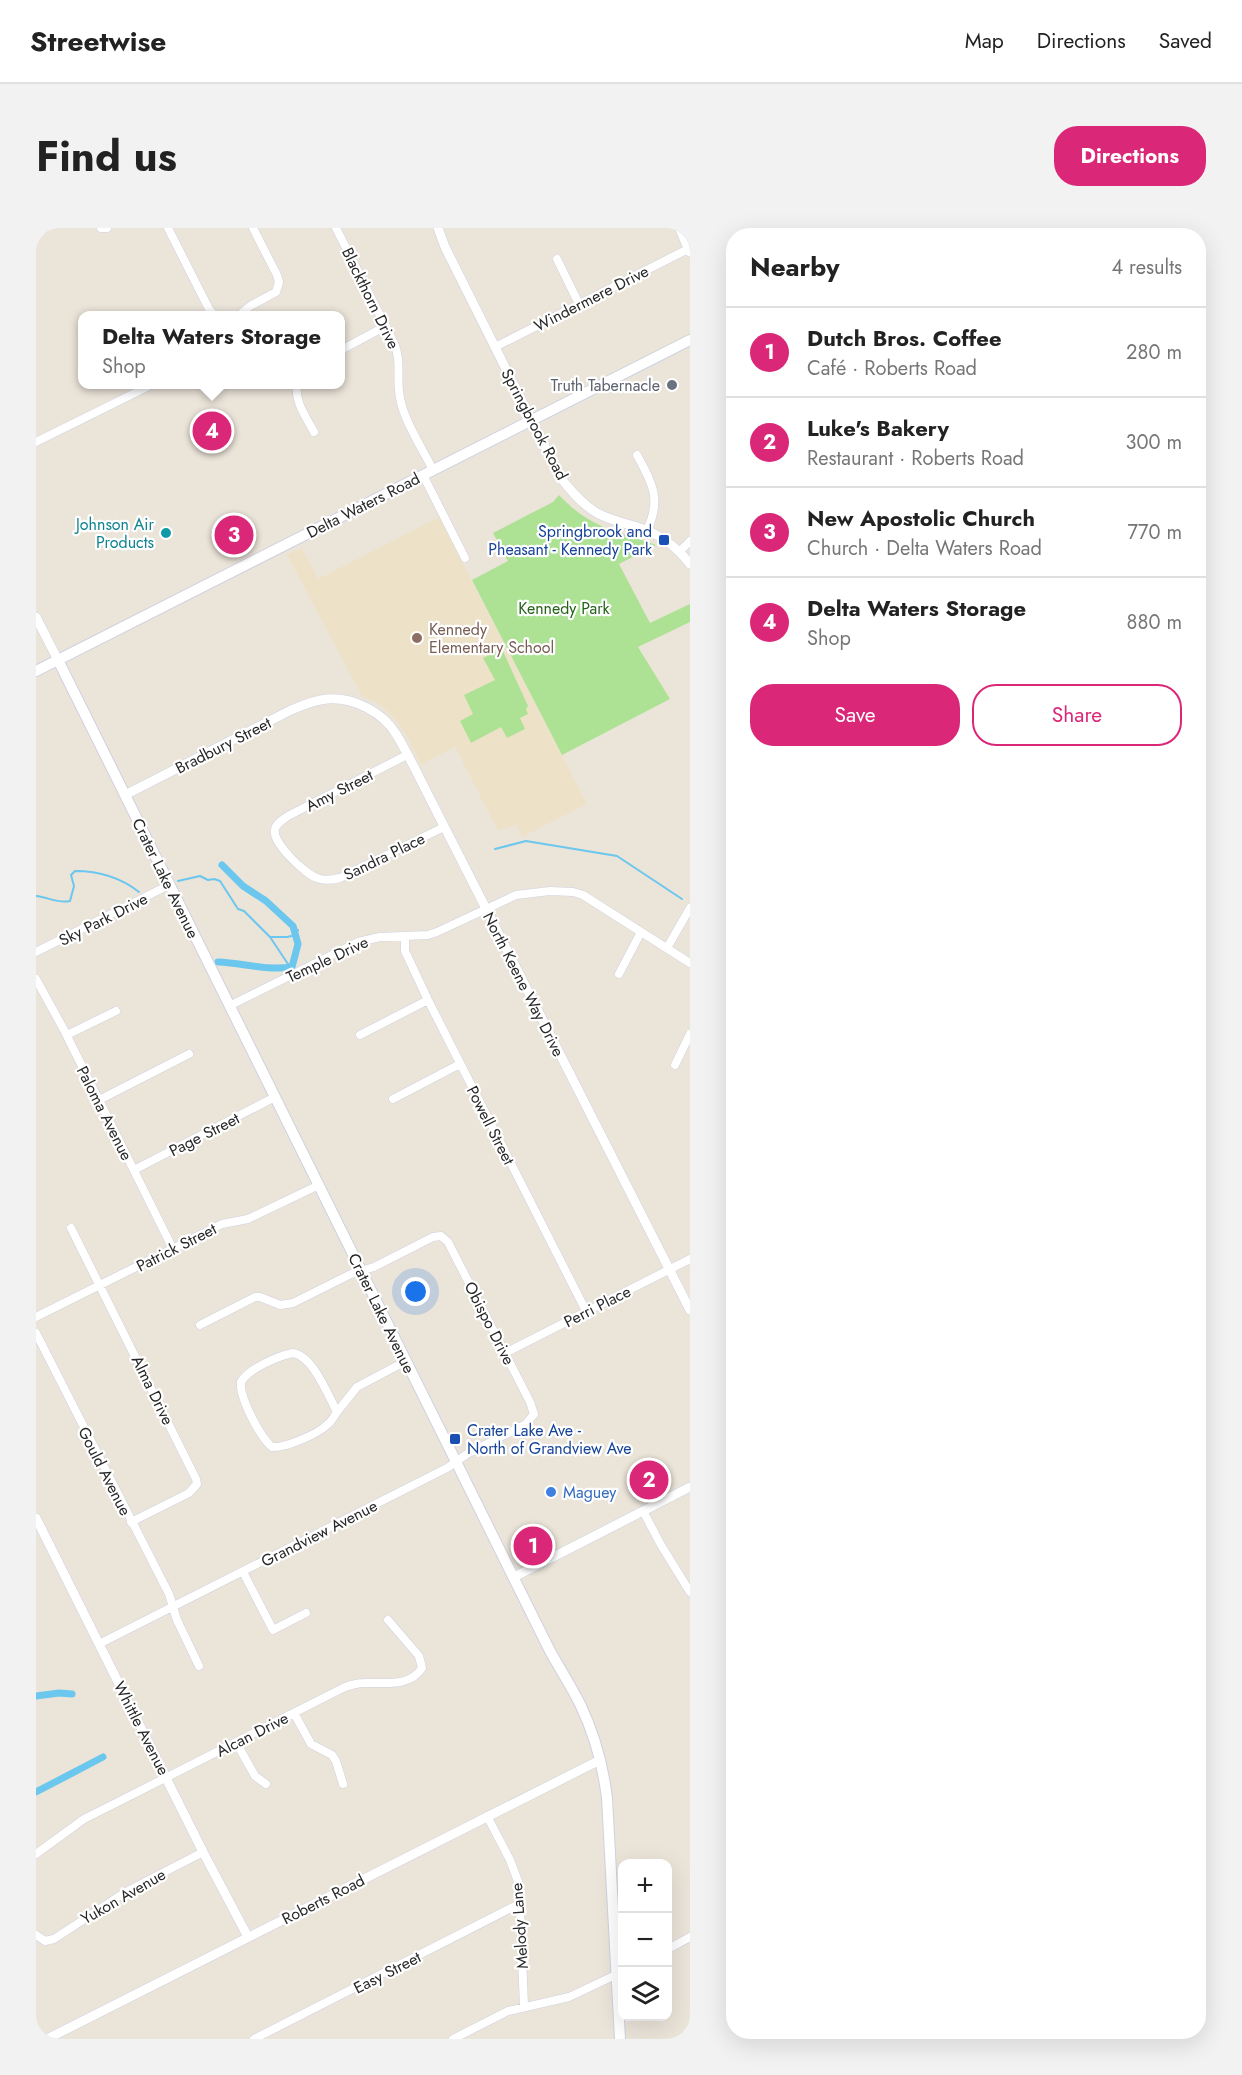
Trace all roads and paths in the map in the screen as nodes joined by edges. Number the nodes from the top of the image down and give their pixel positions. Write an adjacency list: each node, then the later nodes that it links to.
1 (45, 228): 9 (street)
2 (100, 228): 3 (street)
3 (107, 228)
4 (168, 228): 13 (street)
5 (253, 228): 14 (street)
6 (336, 228): 15 (street, Blackthorn Drive)
7 (438, 228): 17 (street, Springbrook Road)
8 (679, 228): 10 (street)
9 (36, 233)
10 (689, 251): 12 (street, Windermere Drive)
11 (556, 259): 12 (street)
12 (579, 304): 17 (street, Windermere Drive)
13 (211, 311)
14 (243, 311)
15 (386, 326): 18 (street); 27 (street, Blackthorn Drive)
16 (690, 339): 21 (main road, Delta Waters Road)
17 (495, 347): 21 (street, Springbrook Road)
18 (345, 348)
19 (143, 389): 23 (street)
20 (296, 389): 22 (street)
21 (531, 420): 27 (main road, Delta Waters Road); 28 (street, Springbrook Road)
22 (314, 432)
23 (52, 435): 24 (street); 25 (street)
24 (36, 442)
25 (36, 447)
26 (637, 454): 28 (street)
27 (428, 472): 31 (street, Blackthorn Drive); 34 (main road, Delta Waters Road)
28 (647, 530): 30 (street, Springbrook Road)
29 (690, 542): 30 (street)
30 (679, 552): 32 (street, Springbrook Road)
31 (465, 558)
32 (690, 564)
33 (36, 617): 34 (street, Crater Lake Avenue)
34 (58, 660): 35 (main road, Delta Waters Road); 38 (main road, Crater Lake Avenue)
35 (36, 671)
36 (322, 700): 37 (street, North Keene Way Drive); 38 (street, Bradbury Street)
37 (407, 755): 39 (street, North Keene Way Drive); 40 (street, Amy Street)
38 (125, 795): 41 (main road, Crater Lake Avenue)
39 (444, 827): 40 (street, Sandra Place); 43 (street, North Keene Way Drive)
40 (274, 830)
41 (169, 885): 47 (street, Sky Park Drive); 52 (main road, Crater Lake Avenue)
42 (690, 908): 46 (street)
43 (485, 909): 44 (street, Temple Drive); 45 (street, Temple Drive); 68 (street, North Keene Way Drive)
44 (641, 932): 46 (street, Temple Drive); 49 (street)
45 (405, 936): 51 (street, Powell Street); 52 (street, Temple Drive)
46 (668, 948): 48 (street, Temple Drive)
47 (36, 952)
48 (690, 963)
49 (619, 974)
50 (36, 979): 55 (street, Paloma Avenue)
51 (428, 1000): 56 (street); 58 (street, Powell Street)
52 (229, 1006): 60 (main road, Crater Lake Avenue)
53 (116, 1011): 55 (street)
54 (690, 1034): 59 (street)
55 (67, 1035): 62 (street, Paloma Avenue)
56 (360, 1035)
57 (189, 1054): 62 (street)
58 (460, 1064): 61 (street); 72 (street, Powell Street)
59 (675, 1065)
60 (275, 1097): 63 (street, Page Street); 64 (main road, Crater Lake Avenue)
61 (393, 1099)
62 (99, 1100): 63 (street, Paloma Avenue)
63 (134, 1170): 66 (street, Paloma Avenue)
64 (319, 1185): 66 (street, Patrick Street); 69 (main road, Crater Lake Avenue)
65 (71, 1228): 70 (street, Alma Drive)
66 (173, 1249): 70 (street, Patrick Street)
67 (690, 1259): 68 (street, Perri Place)
68 (669, 1269): 71 (street, North Keene Way Drive); 72 (street, Perri Place)
69 (361, 1270): 74 (street); 76 (street, Obispo Drive); 77 (main road, Crater Lake Avenue)
70 (101, 1285): 73 (street, Patrick Street); 84 (street, Alma Drive)
71 (690, 1310)
72 (586, 1311): 76 (street, Perri Place)
73 (36, 1317)
74 (200, 1325)
75 (36, 1333): 84 (street, Gould Avenue)
76 (505, 1353): 79 (street, Obispo Drive)
77 (406, 1361): 78 (street); 80 (main road, Crater Lake Avenue)
78 (337, 1412): 78 (street)
79 (534, 1414): 80 (street, Grandview Avenue)
80 (456, 1462): 85 (street, Grandview Avenue); 86 (main road, Crater Lake Avenue)
81 (690, 1487): 82 (street)
82 (643, 1511): 86 (street); 87 (street)
83 (36, 1518): 91 (street, Whittle Avenue)
84 (130, 1522): 88 (street, Gould Avenue)
85 (243, 1572): 88 (street, Grandview Avenue); 89 (street)
86 (513, 1577): 95 (main road, Crater Lake Avenue)
87 (690, 1592)
88 (173, 1608): 91 (street, Grandview Avenue); 92 (street, Gould Avenue)
89 (306, 1613)
90 (388, 1620): 93 (street, Alcan Drive)
91 (99, 1644): 96 (street, Whittle Avenue)
92 (199, 1666)
93 (294, 1713): 94 (street, Alcan Drive); 98 (street)
94 (236, 1742): 96 (street, Alcan Drive); 97 (street)
95 (600, 1760): 99 (street, Roberts Road); 103 (main road, Crater Lake Avenue)
96 (166, 1776): 100 (street, Whittle Avenue); 101 (street, Alcan Drive)
97 (266, 1784)
98 (343, 1784)
99 (487, 1816): 102 (street, Melody Lane); 105 (street, Roberts Road)
100 (203, 1852): 104 (street, Yukon Avenue); 105 (street, Whittle Avenue)
101 (36, 1854)
102 (519, 1904): 111 (street, Melody Lane); 114 (street, Easy Street)
103 (614, 1934): 107 (main road); 109 (main road, Crater Lake Avenue)
104 (36, 1935)
105 (248, 1937): 113 (street, Roberts Road)
106 (690, 1937): 108 (street)
107 (618, 1944)
108 (672, 1946)
109 (619, 1967)
110 (618, 1974): 111 (street)
111 (524, 2006): 115 (street)
112 (620, 2021): 116 (main road, Crater Lake Avenue)
113 (51, 2038)
114 (254, 2039)
115 (453, 2039)
116 (620, 2039)

